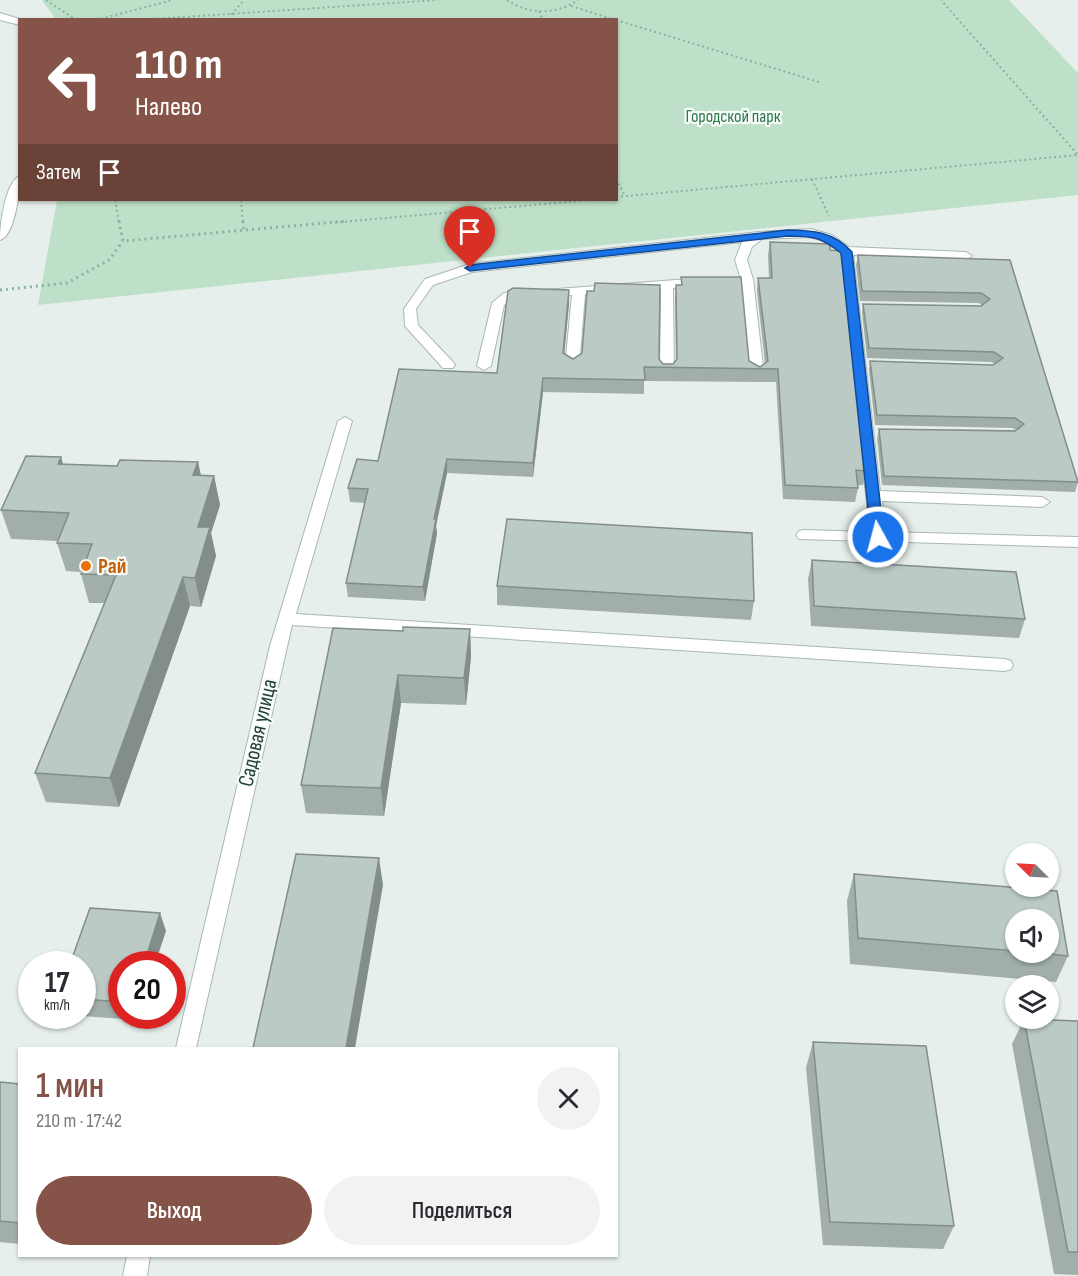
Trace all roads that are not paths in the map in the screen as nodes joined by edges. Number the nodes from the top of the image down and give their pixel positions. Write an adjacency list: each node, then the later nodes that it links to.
1 (0, 16): 2 (street)
2 (18, 22)
3 (18, 186): 4 (street)
4 (0, 236)
5 (759, 236): 6 (lane); 11 (lane); 15 (lane)
6 (846, 252): 7 (lane); 17 (lane)
7 (966, 256)
8 (713, 281): 9 (lane)
9 (667, 284): 10 (lane); 14 (lane)
10 (579, 291): 12 (lane); 13 (lane)
11 (448, 365)
12 (484, 366)
13 (572, 367)
14 (667, 373)
15 (757, 375)
16 (345, 421): 22 (lane, Садовая улица)
17 (873, 496): 18 (lane); 20 (lane)
18 (1042, 502)
19 (804, 535): 20 (lane)
20 (878, 537): 21 (lane)
21 (1078, 542)
22 (286, 619): 23 (lane); 24 (lane, Садовая улица)
23 (1005, 665)
24 (186, 1047)
25 (140, 1257): 26 (lane)
26 (135, 1276)

